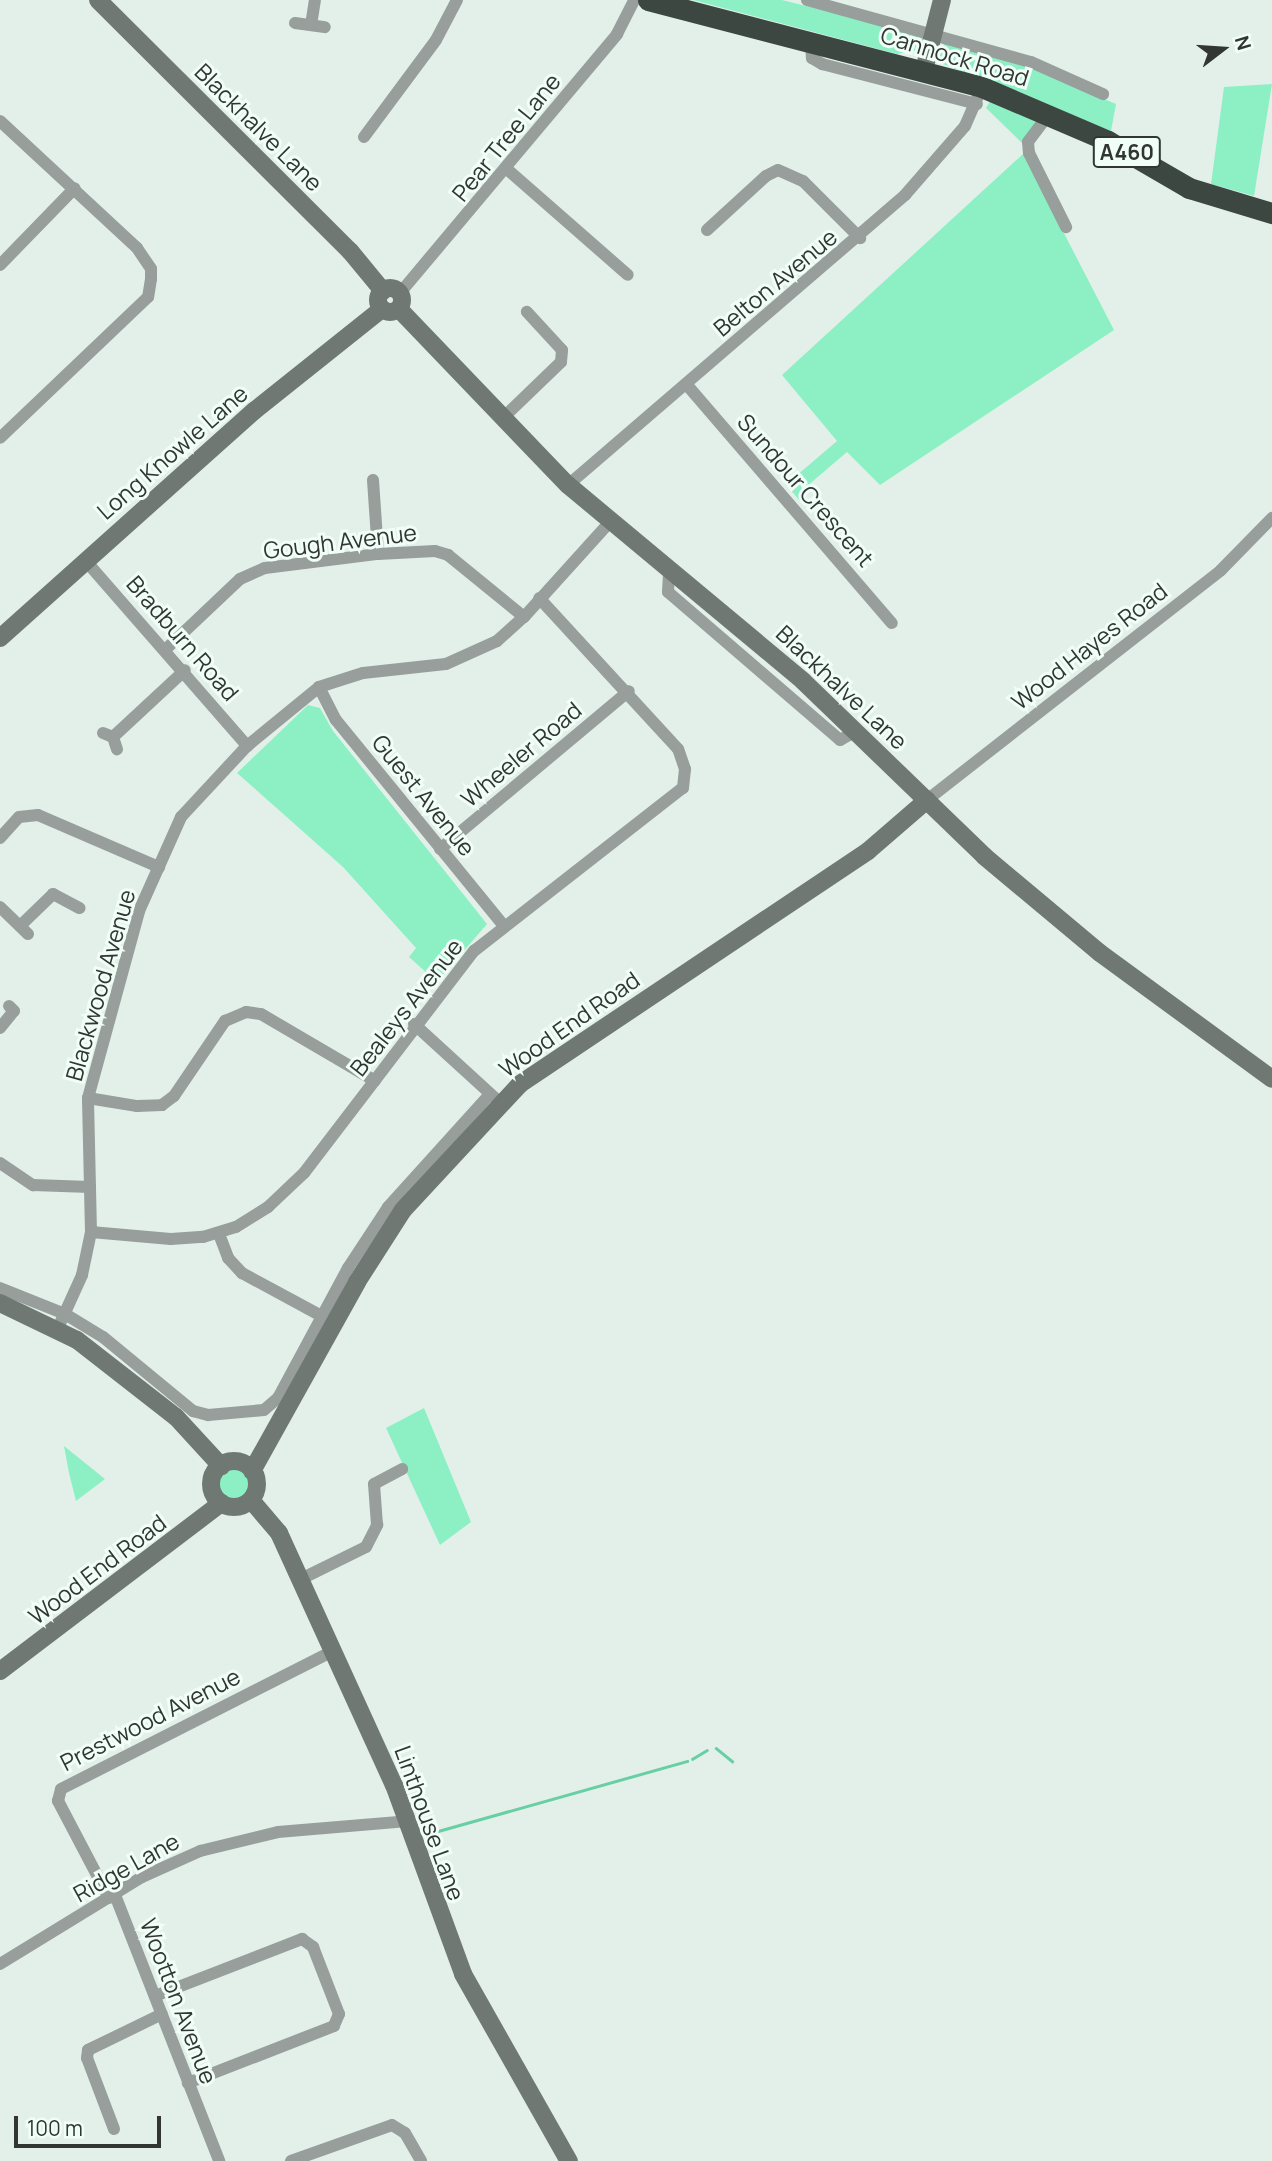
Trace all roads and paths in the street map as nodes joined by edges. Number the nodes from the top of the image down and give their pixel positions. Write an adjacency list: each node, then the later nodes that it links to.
1 (98, 0): 27 (street, Blackhalve Lane)
2 (316, 0): 9 (street)
3 (457, 0): 18 (street)
4 (634, 0): 19 (street, Pear Tree Lane)
5 (648, 0): 12 (highway, Cannock Road / A460)
6 (807, 0): 11 (street, Cannock Road)
7 (942, 0): 11 (street)
8 (295, 23): 9 (street)
9 (311, 25): 10 (street)
10 (325, 27)
11 (933, 32): 13 (street); 14 (street, Cannock Road)
12 (811, 41): 13 (highway, Cannock Road / A460); 15 (street)
13 (923, 70): 15 (highway, Cannock Road / A460)
14 (1103, 93)
15 (979, 96): 16 (highway, Cannock Road / A460); 24 (street, Belton Avenue)
16 (1049, 114): 21 (highway, Cannock Road / A460); 22 (street)
17 (0, 121): 20 (street)
18 (364, 137)
19 (508, 170): 26 (street); 27 (street, Pear Tree Lane)
20 (75, 188): 25 (street); 31 (street)
21 (1272, 212)
22 (1066, 227)
23 (704, 233): 24 (street)
24 (860, 238): 29 (street, Belton Avenue)
25 (0, 265)
26 (628, 275)
27 (391, 300): 30 (street, Blackhalve Lane); 37 (street, Long Knowle Lane)
28 (527, 312): 30 (street)
29 (687, 385): 33 (street, Belton Avenue); 40 (street, Sundour Crescent)
30 (504, 417): 33 (street, Blackhalve Lane)
31 (0, 438)
32 (373, 480): 36 (street)
33 (568, 485): 35 (street, Blackhalve Lane)
34 (1272, 518): 48 (street, Wood Hayes Road)
35 (609, 523): 38 (street, Blackwood Avenue); 48 (street, Blackhalve Lane)
36 (378, 554): 39 (street, Gough Avenue); 42 (street, Gough Avenue)
37 (85, 560): 41 (street, Long Knowle Lane); 42 (street, Bradburn Road)
38 (539, 598): 39 (street, Blackwood Avenue); 45 (street, Bealeys Avenue)
39 (524, 617): 44 (street, Blackwood Avenue)
40 (892, 623)
41 (0, 638)
42 (166, 649): 43 (street, Bradburn Road)
43 (185, 670): 46 (street); 47 (street, Bradburn Road)
44 (319, 687): 47 (street, Blackwood Avenue); 50 (street, Guest Avenue)
45 (629, 691): 50 (street, Wheeler Road); 54 (street, Bealeys Avenue)
46 (111, 739)
47 (247, 746): 51 (street, Blackwood Avenue)
48 (927, 800): 58 (street, Blackhalve Lane); 61 (street, Wood End Road)
49 (0, 838): 51 (street)
50 (440, 849): 54 (street, Guest Avenue)
51 (159, 867): 60 (street, Blackwood Avenue)
52 (0, 907): 53 (street)
53 (79, 908)
54 (503, 925): 56 (street, Bealeys Avenue)
55 (9, 1006): 57 (street)
56 (414, 1024): 59 (street, Bealeys Avenue); 61 (street)
57 (0, 1028)
58 (1272, 1079)
59 (375, 1081): 60 (street); 65 (street, Bealeys Avenue)
60 (88, 1098): 63 (street, Blackwood Avenue)
61 (495, 1099): 68 (street, Wood End Road)
62 (0, 1163): 63 (street)
63 (90, 1187): 64 (street, Blackwood Avenue)
64 (91, 1232): 65 (street, Bealeys Avenue); 69 (street, Blackwood Avenue)
65 (219, 1234): 68 (street)
66 (0, 1288): 69 (street)
67 (0, 1303): 69 (street)
68 (328, 1319): 69 (street); 72 (street, Wood End Road)
69 (62, 1321): 70 (street)
70 (221, 1466): 72 (street); 74 (street)
71 (402, 1469): 75 (street)
72 (252, 1471): 73 (street)
73 (251, 1500): 74 (street); 75 (street, Linthouse Lane)
74 (221, 1503): 77 (street, Wood End Road)
75 (300, 1578): 76 (street, Linthouse Lane)
76 (331, 1652): 78 (street, Linthouse Lane); 79 (street, Prestwood Avenue)
77 (0, 1671)
78 (408, 1821): 79 (street, Ridge Lane); 88 (street, Linthouse Lane)
79 (112, 1897): 80 (street, Ridge Lane); 81 (street, Wootton Avenue)
80 (0, 1964)
81 (155, 1996): 82 (street, Wootton Avenue); 83 (street)
82 (162, 2014): 83 (street, Wootton Avenue); 84 (street)
83 (188, 2083): 86 (street, Wootton Avenue)
84 (114, 2129)
85 (295, 2160): 87 (street)
86 (219, 2161)
87 (421, 2161)
88 (569, 2161)

